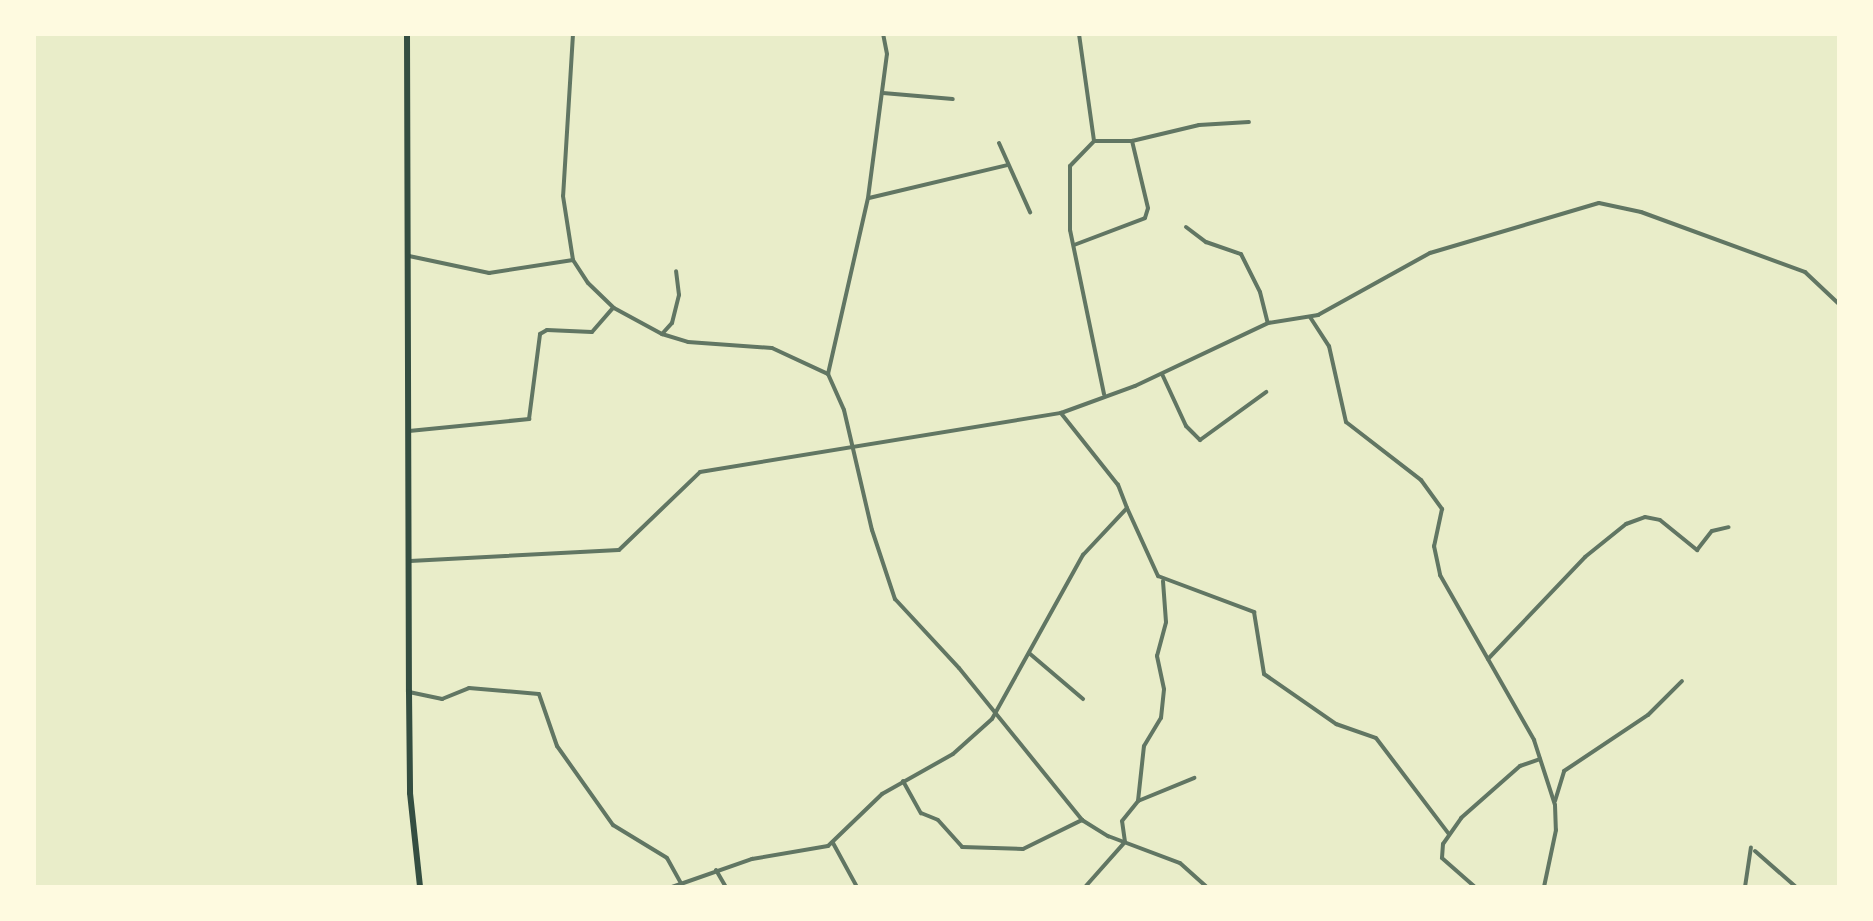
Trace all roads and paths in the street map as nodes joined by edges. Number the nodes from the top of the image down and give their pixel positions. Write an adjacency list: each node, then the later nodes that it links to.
1 (407, 34): 16 (main road)
2 (573, 34): 17 (street)
3 (883, 34): 5 (street)
4 (1079, 34): 8 (street)
5 (883, 93): 6 (street); 12 (street)
6 (953, 99)
7 (1249, 122): 9 (street)
8 (1094, 141): 9 (street); 15 (street)
9 (1132, 141): 15 (street)
10 (999, 143): 11 (street)
11 (1007, 165): 12 (street); 13 (street)
12 (868, 198): 24 (street)
13 (1030, 212)
14 (1186, 227): 22 (street)
15 (1074, 245): 27 (street)
16 (409, 256): 17 (street); 29 (main road)
17 (573, 260): 20 (street)
18 (676, 271): 23 (street)
19 (1839, 304): 21 (street)
20 (614, 308): 23 (street); 29 (street)
21 (1310, 317): 22 (street); 36 (street)
22 (1268, 323): 25 (street)
23 (662, 334): 24 (street)
24 (828, 374): 30 (street)
25 (1162, 374): 26 (street); 27 (street)
26 (1266, 392)
27 (1105, 395): 28 (street)
28 (1061, 413): 30 (street); 31 (street)
29 (409, 431): 33 (main road)
30 (853, 449): 33 (street); 40 (street)
31 (1127, 508): 34 (street); 35 (street)
32 (1729, 527): 36 (street)
33 (410, 561): 38 (main road)
34 (1163, 581): 44 (street); 47 (street)
35 (1029, 653): 39 (street); 40 (street)
36 (1488, 659): 41 (street)
37 (1682, 681): 45 (street)
38 (409, 692): 51 (street); 52 (main road)
39 (1083, 699)
40 (995, 711): 43 (street); 46 (street)
41 (1540, 759): 45 (street); 47 (street)
42 (1194, 778): 44 (street)
43 (903, 781): 46 (street); 49 (street)
44 (1138, 801): 48 (street)
45 (1555, 805): 59 (street)
46 (1082, 820): 48 (street)
47 (1449, 834): 58 (street)
48 (1125, 842): 56 (street); 57 (street)
49 (833, 843): 50 (street); 55 (street)
50 (716, 870): 51 (street); 54 (street)
51 (681, 883): 53 (street)
52 (420, 887)
53 (672, 887)
54 (726, 887)
55 (857, 887)
56 (1085, 887)
57 (1207, 887)
58 (1475, 887)
59 (1544, 887)
60 (1745, 887): 61 (street)
61 (1796, 887)

